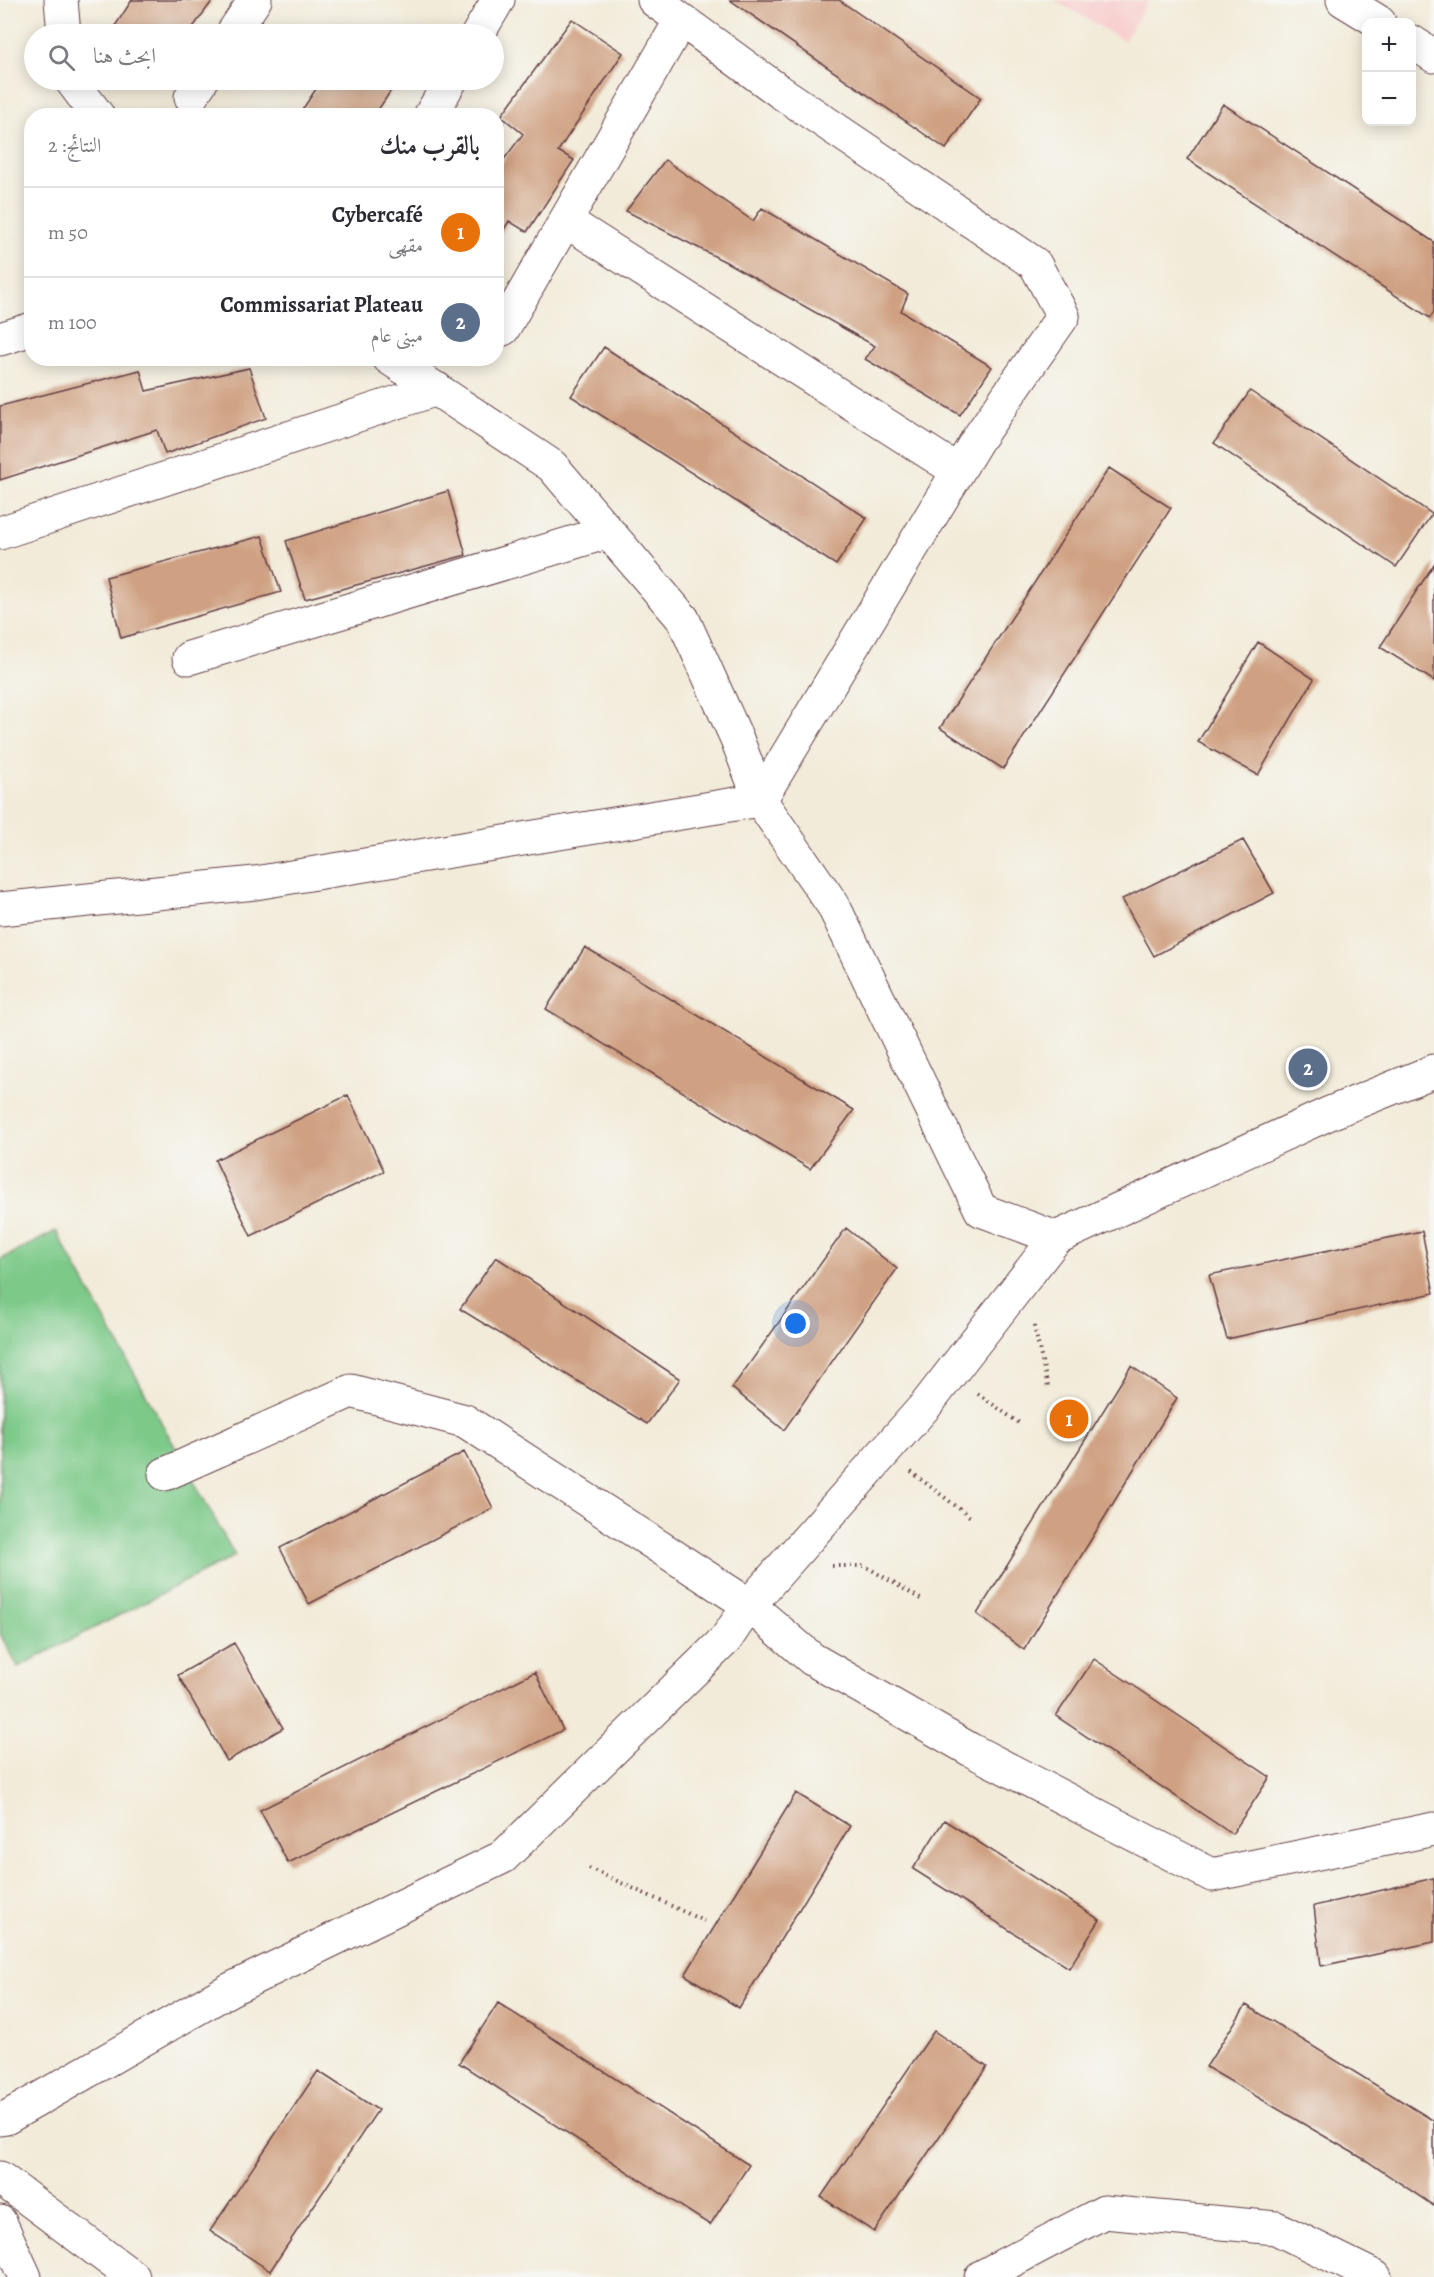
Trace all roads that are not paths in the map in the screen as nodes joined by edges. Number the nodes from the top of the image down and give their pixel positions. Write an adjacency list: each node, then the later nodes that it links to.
1 (61, 0): 8 (street)
2 (255, 0): 9 (street)
3 (498, 0): 10 (street)
4 (654, 0): 7 (street)
5 (1343, 0): 6 (street)
6 (1372, 18)
7 (681, 20): 17 (street); 23 (street)
8 (63, 24)
9 (239, 24)
10 (484, 24)
11 (1416, 45): 12 (street)
12 (1434, 56)
13 (78, 90): 15 (street)
14 (445, 90): 16 (street)
15 (92, 108)
16 (435, 108)
17 (566, 221): 18 (street); 23 (street)
18 (504, 327)
19 (24, 332): 20 (street)
20 (0, 339)
21 (401, 366): 22 (street)
22 (437, 389): 24 (street); 25 (street)
23 (958, 471): 27 (street)
24 (608, 532): 26 (street); 27 (street)
25 (0, 533)
26 (189, 658)
27 (760, 800): 28 (street); 30 (street)
28 (0, 909)
29 (1434, 1071): 30 (street)
30 (1056, 1238): 32 (street)
31 (165, 1474): 32 (street)
32 (748, 1605): 33 (street); 34 (street)
33 (1434, 1829)
34 (0, 2119)
35 (0, 2178): 38 (street)
36 (0, 2222): 37 (street)
37 (25, 2277)
38 (133, 2277)
39 (981, 2277): 40 (street)
40 (1375, 2277)

